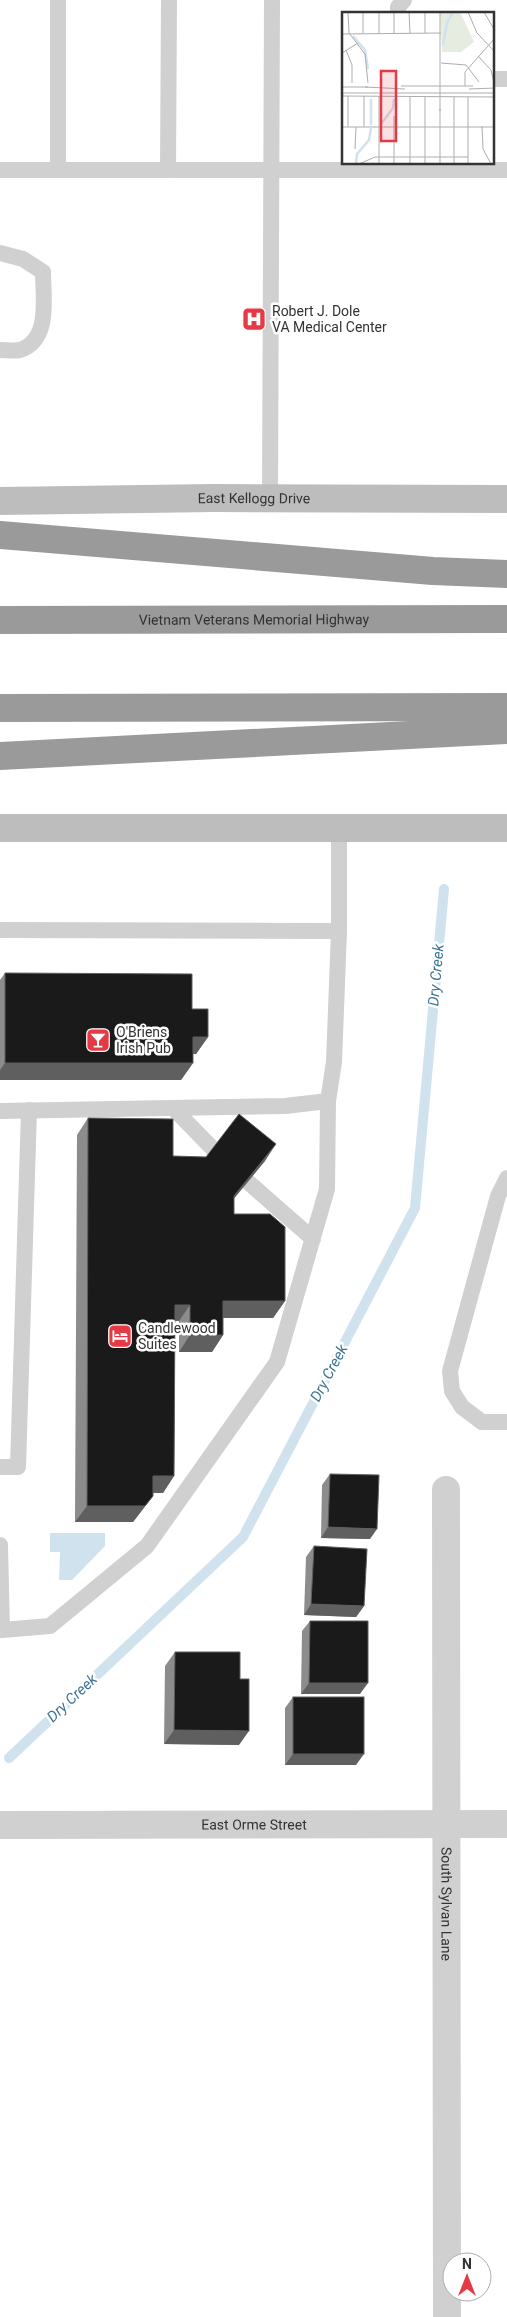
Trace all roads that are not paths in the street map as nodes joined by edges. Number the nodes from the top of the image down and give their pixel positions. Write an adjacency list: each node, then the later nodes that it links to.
1 (58, 0): 9 (lane)
2 (169, 0): 10 (lane)
3 (272, 0): 11 (lane)
4 (404, 0): 5 (lane)
5 (398, 12)
6 (494, 79): 7 (lane)
7 (507, 79)
8 (0, 170): 9 (lane)
9 (58, 170): 10 (lane)
10 (168, 170): 11 (lane)
11 (272, 170): 12 (lane); 15 (lane)
12 (507, 170)
13 (0, 253): 14 (lane)
14 (0, 350)
15 (270, 498): 16 (main road, East Kellogg Drive); 17 (main road, East Kellogg Drive)
16 (507, 499)
17 (0, 501)
18 (0, 535): 19 (highway)
19 (507, 574)
20 (507, 619): 21 (highway, Vietnam Veterans Memorial Highway)
21 (0, 620)
22 (507, 707): 23 (highway)
23 (0, 708)
24 (507, 730): 25 (highway)
25 (0, 756)
26 (0, 828): 27 (main road)
27 (339, 828): 28 (main road); 30 (lane)
28 (507, 828)
29 (0, 930): 30 (lane)
30 (339, 931): 31 (lane)
31 (328, 1101): 32 (lane); 38 (lane)
32 (173, 1108): 33 (lane); 35 (lane)
33 (29, 1110): 34 (lane); 40 (lane)
34 (0, 1111)
35 (213, 1149)
36 (507, 1178): 39 (lane)
37 (248, 1182): 38 (lane)
38 (313, 1239): 42 (lane)
39 (507, 1422)
40 (0, 1466)
41 (446, 1490): 43 (street, South Sylvan Lane)
42 (0, 1545)
43 (446, 1824): 44 (street, East Orme Street); 45 (street, East Orme Street); 46 (street, South Sylvan Lane)
44 (507, 1824)
45 (0, 1825)
46 (448, 2317)

